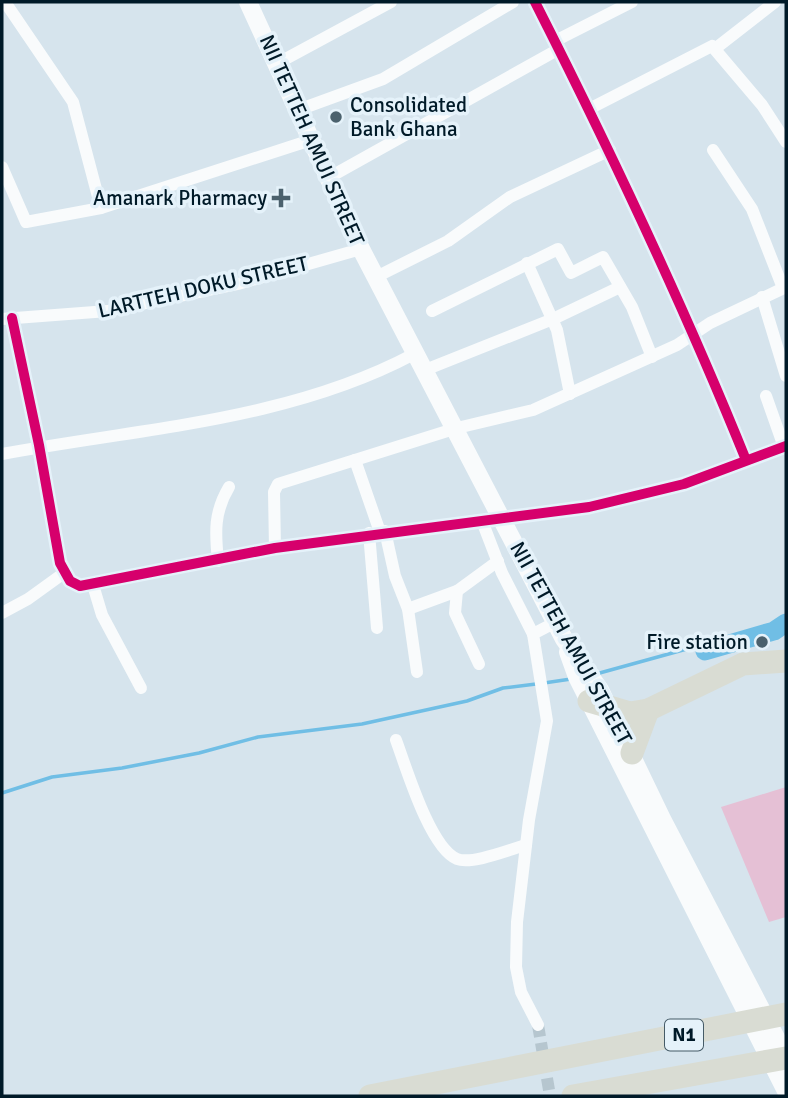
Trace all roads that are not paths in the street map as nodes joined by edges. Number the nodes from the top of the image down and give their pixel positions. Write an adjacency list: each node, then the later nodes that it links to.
1 (5, 2): 19 (street)
2 (248, 2): 10 (main road, NII TETTEH AMUI STREET)
3 (391, 2): 10 (street)
4 (513, 2): 12 (street)
5 (535, 2): 8 (street)
6 (632, 2): 8 (street)
7 (775, 2): 9 (street)
8 (557, 45): 11 (street); 18 (street)
9 (716, 48): 11 (street); 14 (street)
10 (278, 63): 12 (main road, NII TETTEH AMUI STREET)
11 (589, 109): 15 (street)
12 (298, 110): 13 (main road, NII TETTEH AMUI STREET)
13 (311, 140): 18 (main road, NII TETTEH AMUI STREET); 19 (street)
14 (786, 142)
15 (610, 150): 22 (street); 29 (street)
16 (713, 150): 24 (street)
17 (2, 167): 19 (street)
18 (328, 178): 20 (main road, NII TETTEH AMUI STREET)
19 (101, 208)
20 (361, 249): 22 (main road, NII TETTEH AMUI STREET); 27 (street, LARTTEH DOKU STREET)
21 (527, 264): 23 (street); 26 (street); 28 (street)
22 (376, 277): 30 (main road, NII TETTEH AMUI STREET)
23 (620, 287): 28 (street); 31 (street)
24 (785, 287): 25 (street)
25 (762, 298): 29 (street); 33 (street)
26 (432, 311)
27 (7, 319): 37 (street)
28 (553, 319): 32 (street); 34 (street)
29 (695, 335): 31 (street); 41 (street)
30 (414, 354): 32 (main road, NII TETTEH AMUI STREET); 37 (street)
31 (652, 357): 34 (street)
32 (425, 370): 36 (main road, NII TETTEH AMUI STREET)
33 (786, 376)
34 (570, 394): 36 (street)
35 (766, 396): 38 (street)
36 (457, 428): 40 (street); 43 (main road, NII TETTEH AMUI STREET)
37 (40, 446): 39 (street); 49 (street)
38 (785, 447): 41 (street)
39 (2, 454)
40 (355, 460): 45 (street); 46 (street)
41 (746, 460): 43 (street)
42 (229, 487): 47 (street)
43 (503, 517): 44 (street); 54 (main road, NII TETTEH AMUI STREET)
44 (482, 521): 45 (street); 48 (street)
45 (378, 532): 46 (street); 52 (street); 55 (street)
46 (275, 548): 47 (street)
47 (218, 561): 50 (street)
48 (498, 561): 51 (street); 56 (street)
49 (64, 573): 50 (street); 53 (street)
50 (93, 585): 60 (street)
51 (457, 591): 52 (street); 58 (street)
52 (408, 609): 59 (street)
53 (2, 612)
54 (556, 622): 56 (street); 61 (main road, NII TETTEH AMUI STREET)
55 (377, 628)
56 (533, 634): 65 (street)
57 (786, 661): 62 (highway)
58 (479, 664)
59 (417, 673)
60 (141, 688)
61 (599, 705): 62 (highway); 64 (main road, NII TETTEH AMUI STREET); 66 (main road)
62 (648, 710): 64 (highway)
63 (396, 740): 65 (street)
64 (632, 753): 66 (main road, NII TETTEH AMUI STREET)
65 (526, 845): 69 (street)
66 (747, 997): 71 (main road, NII TETTEH AMUI STREET); 72 (main road)
67 (786, 1001): 70 (highway)
68 (786, 1014): 70 (highway, N1)
69 (538, 1025)
70 (581, 1055): 74 (highway, N1)
71 (786, 1057): 73 (highway, N1)
72 (786, 1084): 73 (highway)
73 (581, 1095)
74 (370, 1096)

